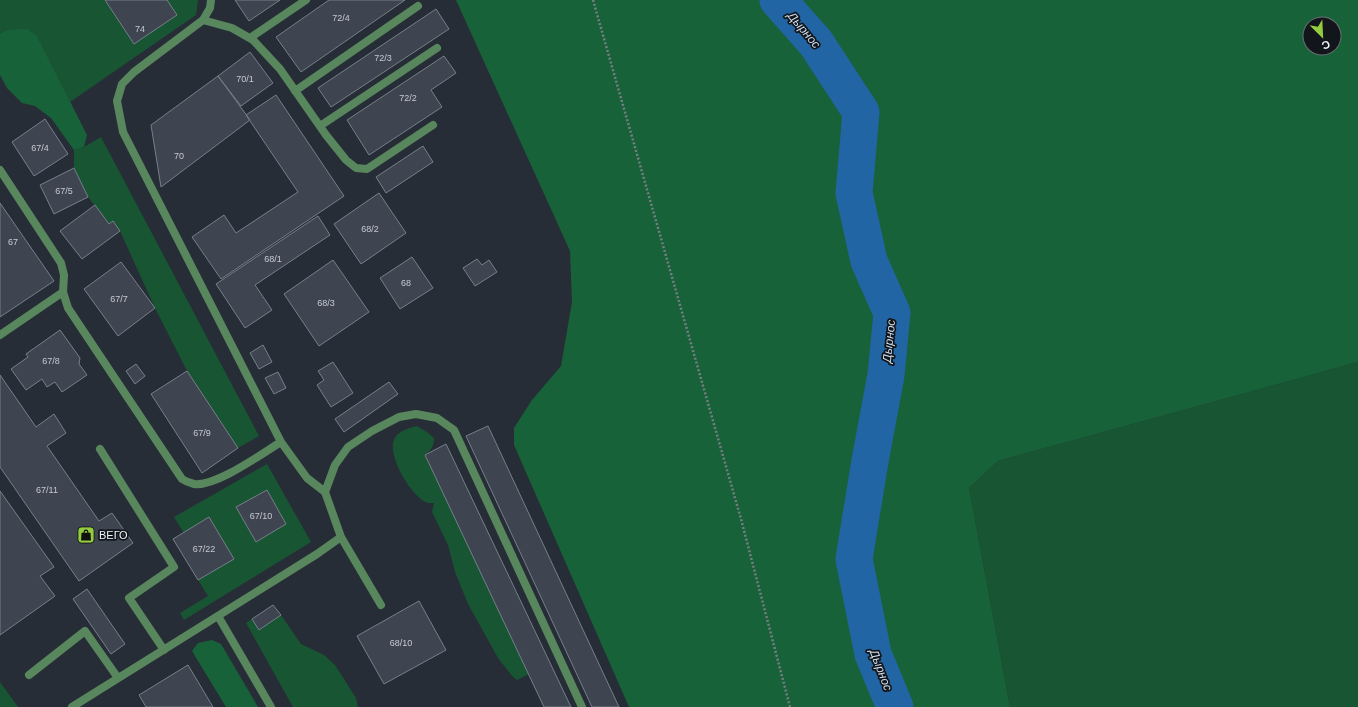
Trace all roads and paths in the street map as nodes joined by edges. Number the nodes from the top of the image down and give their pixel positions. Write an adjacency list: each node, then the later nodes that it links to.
1 (211, 0): 5 (lane)
2 (306, 0): 6 (lane)
3 (593, 0): 26 (path)
4 (418, 6): 8 (lane)
5 (203, 20): 6 (lane); 14 (lane)
6 (250, 38): 8 (lane)
7 (437, 48): 10 (lane)
8 (295, 91): 10 (lane)
9 (433, 125): 10 (lane)
10 (320, 126)
11 (0, 170): 12 (lane)
12 (63, 292): 13 (lane); 14 (lane)
13 (0, 335)
14 (281, 442): 16 (lane)
15 (100, 449): 20 (lane)
16 (325, 492): 17 (lane); 25 (lane)
17 (341, 538): 18 (lane); 19 (lane)
18 (381, 605)
19 (218, 616): 20 (lane); 24 (lane)
20 (164, 650): 22 (lane)
21 (29, 675): 22 (lane)
22 (118, 678): 23 (lane)
23 (72, 707)
24 (271, 707)
25 (582, 707)
26 (790, 707)

